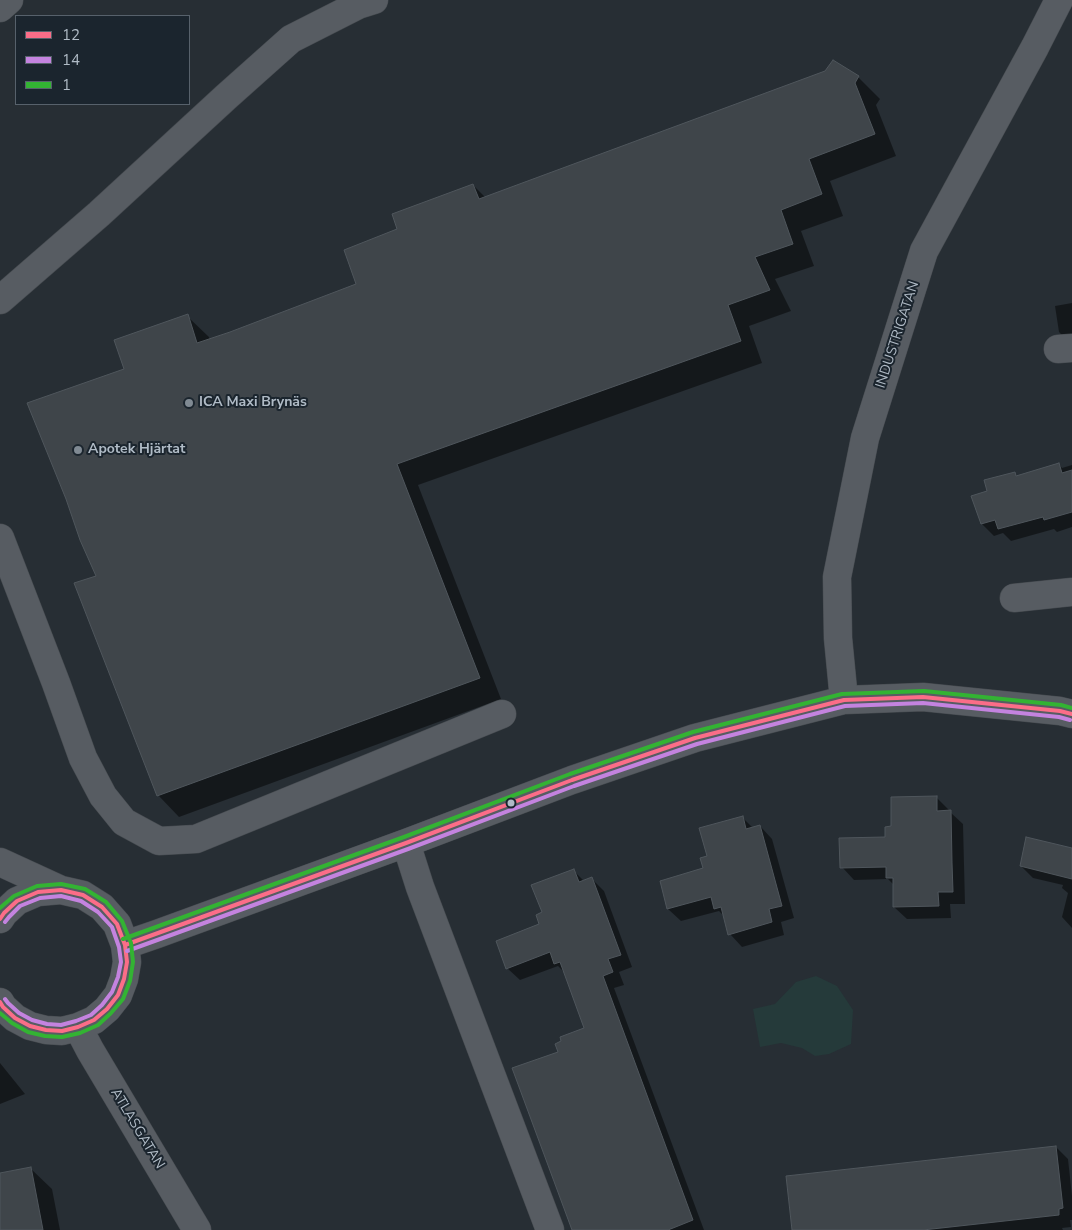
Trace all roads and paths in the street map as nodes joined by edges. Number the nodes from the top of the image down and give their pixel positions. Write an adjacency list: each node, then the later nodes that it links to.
1 (9, 0): 4 (street)
2 (374, 0): 5 (street)
3 (1059, 0): 9 (street, INDUSTRIGATAN)
4 (0, 8)
5 (0, 300)
6 (0, 538): 10 (street)
7 (1072, 592): 8 (street)
8 (1014, 598)
9 (844, 700): 11 (street); 12 (street)
10 (502, 714)
11 (1072, 714)
12 (406, 843): 16 (street); 20 (street)
13 (0, 862): 14 (street)
14 (61, 890): 15 (street); 16 (street)
15 (0, 919)
16 (125, 945): 18 (street)
17 (0, 1002): 18 (street)
18 (78, 1027): 19 (street, ATLASGATAN)
19 (197, 1230)
20 (550, 1230)

